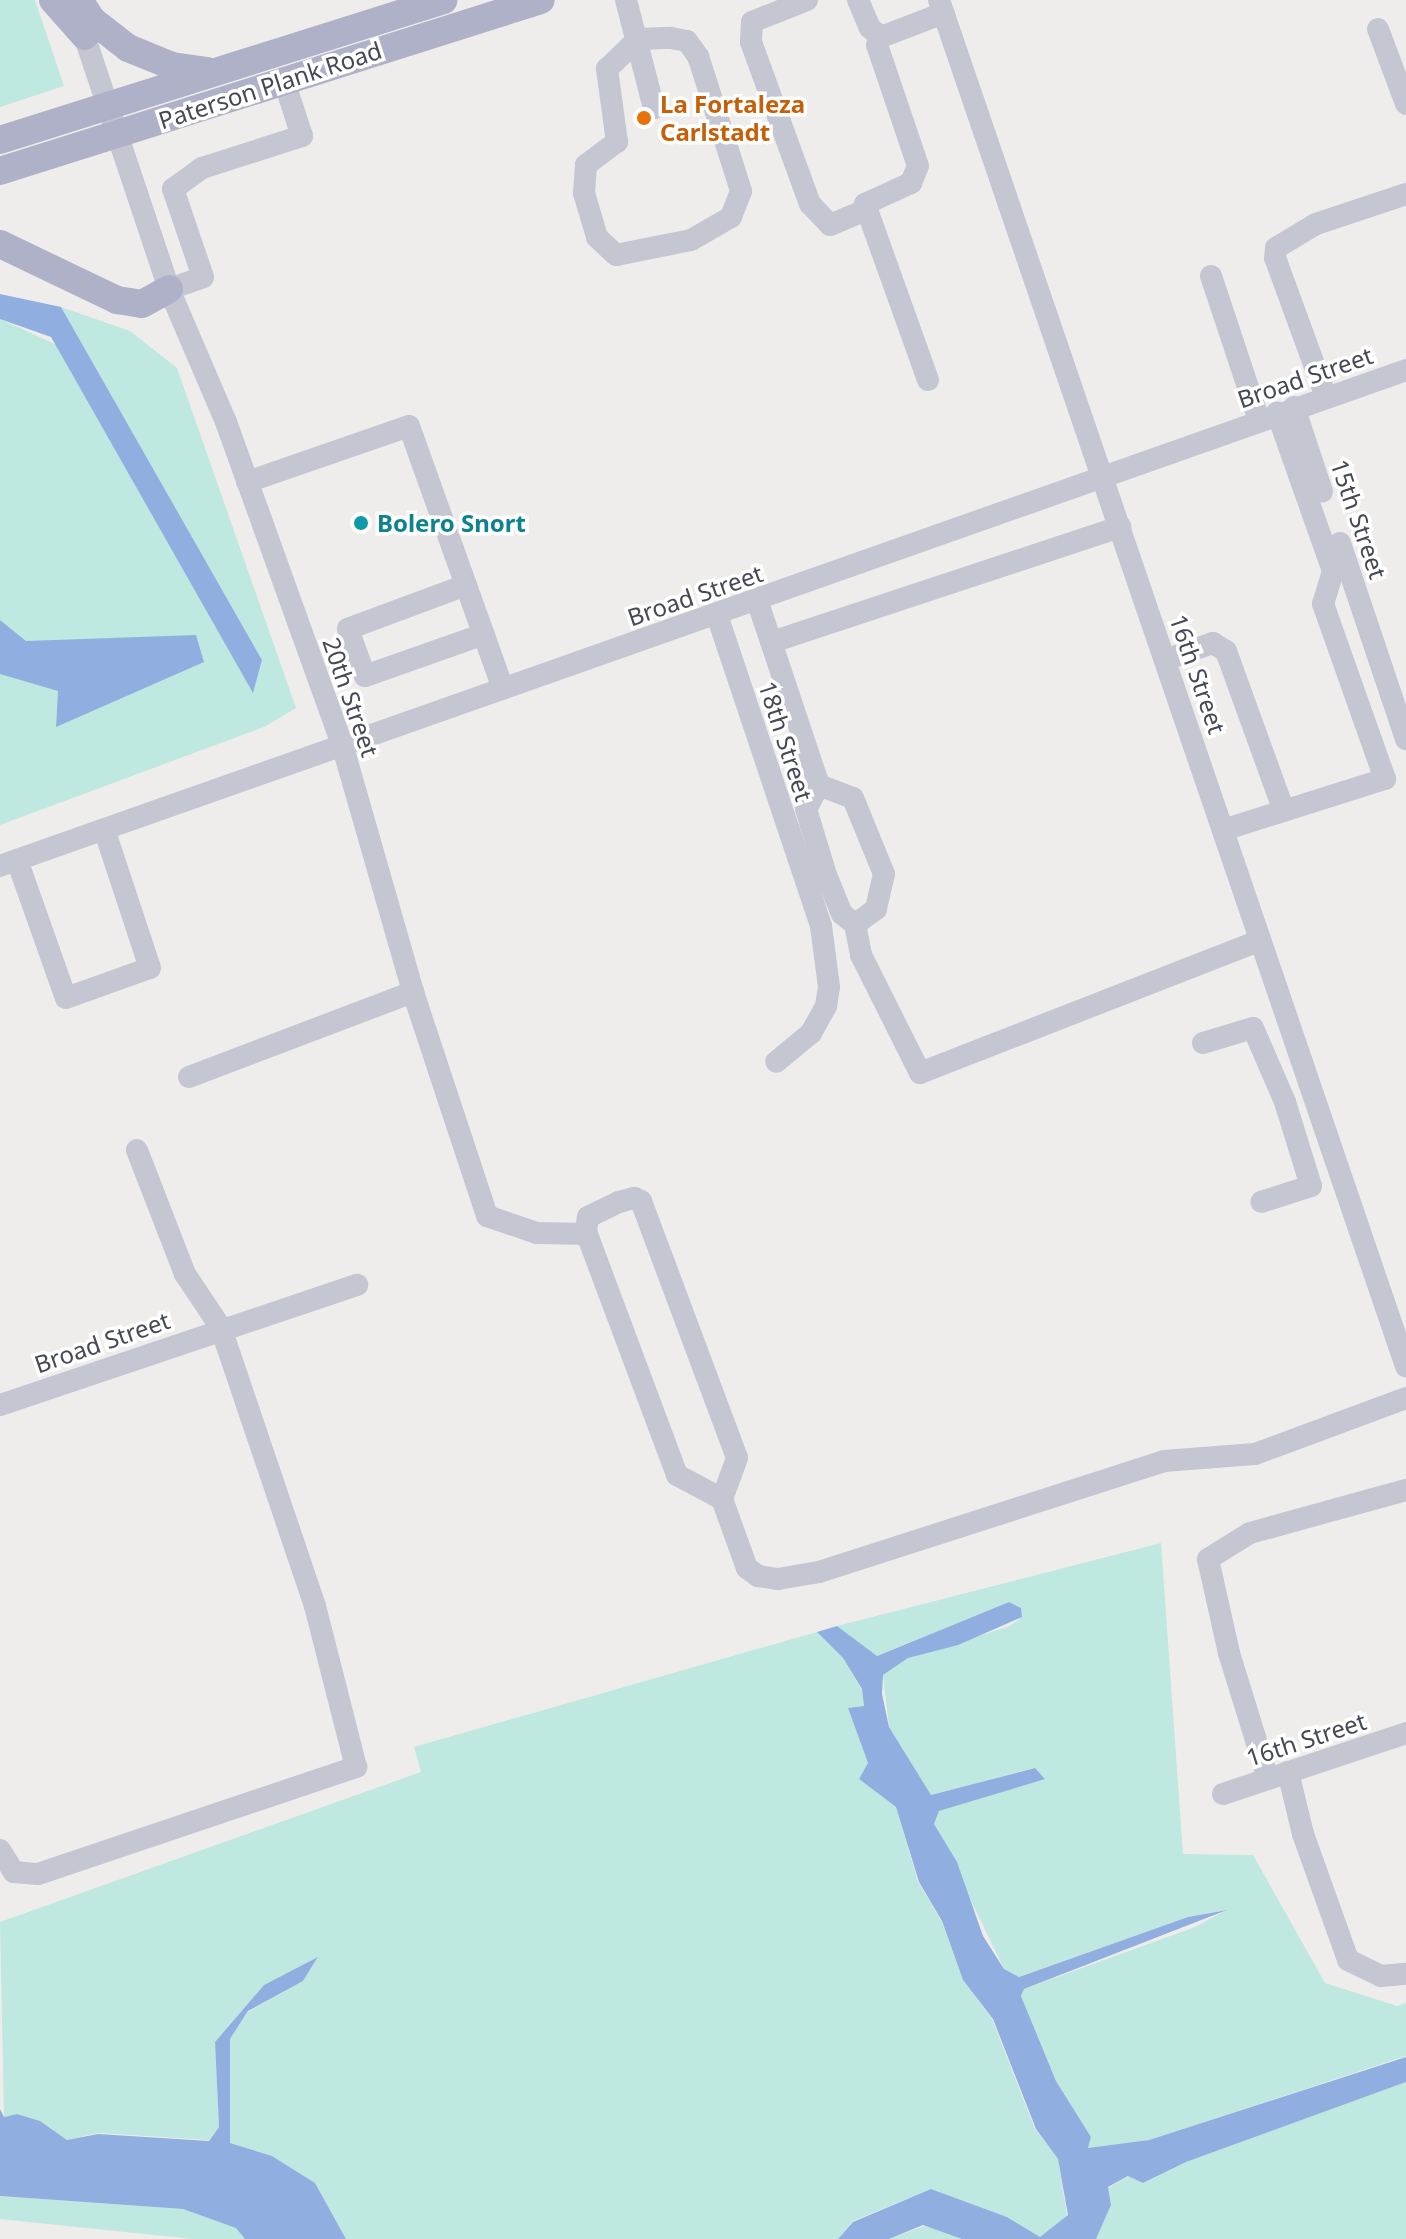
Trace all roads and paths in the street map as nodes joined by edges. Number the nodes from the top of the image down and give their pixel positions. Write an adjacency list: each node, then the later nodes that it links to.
1 (53, 0): 11 (main road)
2 (72, 0): 11 (street, 20th Street)
3 (79, 0): 14 (main road)
4 (443, 0): 14 (main road, Paterson Plank Road)
5 (541, 0): 15 (main road, Paterson Plank Road)
6 (626, 0): 13 (street)
7 (807, 0): 25 (street)
8 (858, 0): 12 (street)
9 (941, 7): 12 (street); 33 (street, 16th Street)
10 (1378, 29): 16 (street)
11 (85, 36): 17 (street, 20th Street)
12 (881, 37): 25 (street)
13 (638, 39): 13 (street); 18 (street)
14 (216, 72): 17 (main road, Paterson Plank Road)
15 (284, 81): 21 (main road, Paterson Plank Road); 28 (street)
16 (1406, 104)
17 (106, 107): 20 (main road, Paterson Plank Road); 21 (street, 20th Street)
18 (654, 108)
19 (0, 121): 20 (main road)
20 (56, 122): 22 (main road, Paterson Plank Road)
21 (115, 134): 23 (main road, Paterson Plank Road); 28 (street, 20th Street)
22 (0, 140)
23 (0, 171)
24 (1406, 194): 31 (street)
25 (866, 210): 30 (street)
26 (0, 244): 28 (main road)
27 (1211, 276): 32 (street)
28 (169, 289): 34 (street, 20th Street)
29 (1406, 370): 31 (street, Broad Street)
30 (928, 380)
31 (1326, 397): 32 (street, Broad Street)
32 (1277, 414): 33 (street, Broad Street); 43 (street, 15th Street); 46 (street)
33 (1103, 477): 35 (street, 16th Street); 37 (street, Broad Street)
34 (247, 482): 36 (street); 44 (street, 20th Street)
35 (1120, 527): 40 (street); 41 (street, 16th Street)
36 (466, 585): 39 (street); 39 (street)
37 (757, 600): 38 (street, Broad Street); 40 (street)
38 (717, 615): 42 (street, Broad Street); 54 (street, 18th Street)
39 (484, 634): 42 (street)
40 (772, 642): 45 (street)
41 (1165, 660): 46 (street); 48 (street, 16th Street)
42 (503, 689): 44 (street, Broad Street)
43 (1406, 739)
44 (342, 744): 47 (street, Broad Street); 52 (street, 20th Street)
45 (819, 785): 50 (street); 50 (street)
46 (1284, 811): 48 (street)
47 (104, 829): 49 (street, Broad Street); 49 (street)
48 (1223, 830): 51 (street, 16th Street)
49 (9, 863)
50 (855, 924): 51 (street)
51 (1259, 941): 56 (street, 16th Street)
52 (413, 992): 55 (street); 60 (street, 20th Street)
53 (1203, 1043): 57 (street)
54 (776, 1062)
55 (189, 1077)
56 (1314, 1095): 57 (street); 63 (street, 16th Street)
57 (1285, 1102): 59 (street)
58 (137, 1150): 62 (street)
59 (1261, 1202)
60 (587, 1234): 67 (street); 67 (street)
61 (357, 1285): 62 (street, Broad Street)
62 (221, 1328): 65 (street, Broad Street); 71 (street)
63 (1406, 1366)
64 (1406, 1398): 67 (street)
65 (0, 1405)
66 (1406, 1490): 69 (street)
67 (722, 1499)
68 (1406, 1733): 69 (street, 16th Street)
69 (1278, 1776): 70 (street, 16th Street); 72 (street)
70 (1223, 1794)
71 (0, 1850)
72 (1406, 1974)

